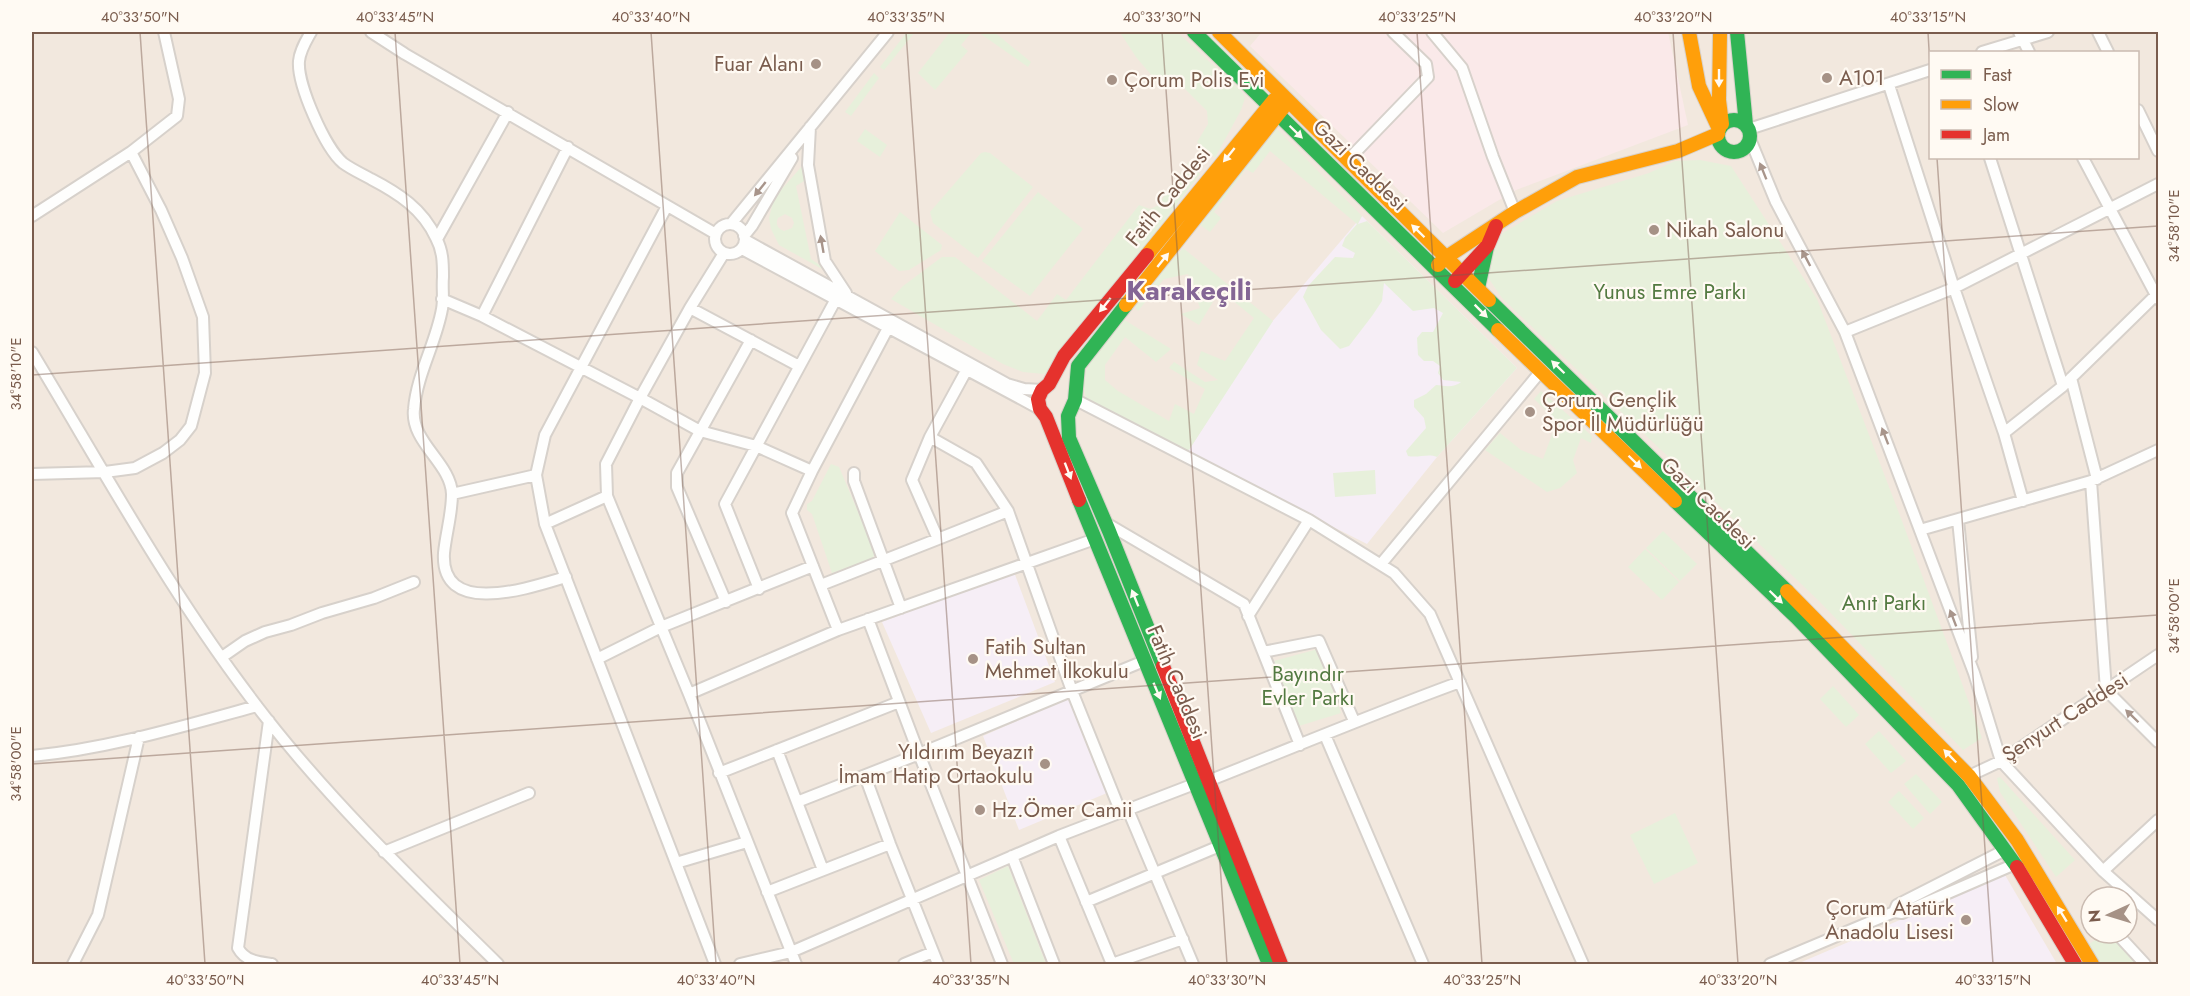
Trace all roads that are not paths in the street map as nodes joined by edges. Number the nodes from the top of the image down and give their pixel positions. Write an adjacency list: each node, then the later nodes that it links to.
1 (164, 32): 29 (street)
2 (311, 32): 41 (street)
3 (371, 32): 22 (street)
4 (888, 32): 24 (street)
5 (1194, 32): 21 (street, Gazi Caddesi)
6 (1220, 32): 20 (street, Gazi Caddesi)
7 (1393, 32): 32 (street)
8 (1431, 32): 36 (street)
9 (1689, 32): 26 (street)
10 (1720, 32): 26 (street, one-way to 26)
11 (1737, 32): 25 (street)
12 (2048, 32): 14 (street)
13 (2098, 32): 17 (street)
14 (2021, 35): 15 (street); 16 (street)
15 (1984, 51)
16 (2029, 51)
17 (2108, 51)
18 (1929, 70): 19 (street)
19 (1889, 85): 25 (street); 49 (street)
20 (1284, 98): 21 (street, Fatih Caddesi); 32 (street, Gazi Caddesi)
21 (1273, 110): 46 (street, Gazi Caddesi, one-way to 46); 65 (street, Fatih Caddesi, one-way to 65); 66 (street, Fatih Caddesi, one-way to 21)
22 (508, 112): 27 (street); 41 (street)
23 (2139, 112): 28 (street)
24 (810, 127): 38 (street, one-way to 38); 42 (street); 50 (street, one-way to 24)
25 (1748, 131): 26 (street); 26 (street); 57 (street, one-way to 25)
26 (1720, 134): 36 (street)
27 (568, 147): 34 (street); 55 (street)
28 (2158, 151)
29 (131, 152): 37 (street); 76 (street)
30 (1990, 159): 45 (street)
31 (2084, 159): 35 (street)
32 (1347, 161): 46 (street, Gazi Caddesi, one-way to 32)
33 (2158, 184): 35 (street)
34 (667, 206): 40 (street); 61 (street)
35 (2110, 210): 45 (street); 51 (street)
36 (1515, 212): 39 (street)
37 (32, 216)
38 (731, 224): 40 (street); 42 (street)
39 (1496, 226): 43 (street); 46 (street)
40 (716, 234): 44 (street)
41 (437, 238): 53 (street)
42 (744, 242): 44 (street); 50 (street); 52 (street)
43 (1488, 245): 47 (street); 48 (street)
44 (724, 253): 54 (street)
45 (2021, 255): 49 (street); 64 (street)
46 (1441, 263): 47 (street, Gazi Caddesi)
47 (1457, 279): 48 (street, Gazi Caddesi); 63 (street, Gazi Caddesi, one-way to 63)
48 (1478, 288): 130 (street, Gazi Caddesi, one-way to 48)
49 (1954, 288): 57 (street); 71 (street)
50 (848, 296): 65 (street)
51 (2158, 296): 64 (street)
52 (836, 298): 56 (street); 60 (street)
53 (442, 299): 55 (street); 81 (street)
54 (690, 308): 58 (street); 67 (street)
55 (482, 316): 61 (street)
56 (888, 328): 62 (street); 75 (street)
57 (1845, 332): 89 (street, one-way to 57)
58 (751, 340): 60 (street); 70 (street)
59 (32, 352): 76 (street)
60 (799, 366): 73 (street)
61 (582, 369): 67 (street); 79 (street)
62 (966, 370): 68 (street); 72 (street)
63 (1541, 371): 94 (street); 132 (street, Gazi Caddesi, one-way to 132)
64 (2067, 382): 71 (street); 80 (street)
65 (1045, 387): 66 (street); 68 (street, Fatih Caddesi)
66 (1075, 397): 69 (street, Fatih Caddesi); 85 (street)
67 (640, 398): 70 (street); 82 (street)
68 (1043, 413): 69 (street); 91 (street, Fatih Caddesi, one-way to 91)
69 (1068, 416): 87 (street, Fatih Caddesi)
70 (700, 430): 73 (street); 100 (street)
71 (2004, 433): 83 (street)
72 (930, 437): 84 (street); 90 (street)
73 (756, 446): 75 (street); 99 (street)
74 (2158, 450): 80 (street)
75 (812, 471): 95 (street)
76 (105, 472): 78 (street); 108 (street)
77 (854, 472): 92 (street)
78 (32, 474)
79 (536, 475): 81 (street); 88 (street)
80 (2094, 480): 83 (street); 113 (street)
81 (452, 494): 96 (street)
82 (607, 496): 88 (street); 104 (street)
83 (2023, 501): 86 (street)
84 (1008, 511): 90 (street); 93 (street)
85 (1309, 520): 94 (street); 102 (street)
86 (1958, 520): 89 (street); 111 (street)
87 (1106, 523): 102 (street); 131 (street, Fatih Caddesi, one-way to 87)
88 (545, 524): 96 (street)
89 (1920, 530): 111 (street, one-way to 89)
90 (938, 539): 92 (street)
91 (1095, 539): 93 (street); 110 (street, Fatih Caddesi)
92 (883, 560): 98 (street); 101 (street)
93 (1028, 564): 101 (street); 114 (street)
94 (1381, 564): 112 (street)
95 (813, 566): 98 (street); 99 (street)
96 (566, 577): 109 (street)
97 (414, 582): 108 (street)
98 (820, 585): 105 (street)
99 (759, 589): 100 (street)
100 (726, 602): 104 (street)
101 (901, 608): 103 (street)
102 (1248, 616): 106 (street)
103 (868, 619): 105 (street); 116 (street)
104 (661, 627): 109 (street); 115 (street)
105 (838, 630): 115 (street)
106 (1263, 652): 119 (street); 123 (street)
107 (2158, 655): 113 (street, Şenyurt Caddesi)
108 (222, 657): 117 (street)
109 (597, 659): 146 (street)
110 (1144, 661): 114 (street); 131 (street, Fatih Caddesi, one-way to 131)
111 (1974, 673): 127 (street)
112 (1460, 682): 119 (street); 176 (street)
113 (2106, 690): 122 (street, one-way to 113); 127 (street, Şenyurt Caddesi)
114 (1072, 691): 125 (street); 135 (street)
115 (689, 694): 128 (street)
116 (899, 702): 124 (street); 125 (street)
117 (257, 706): 118 (street); 121 (street)
118 (269, 721): 143 (street); 162 (street)
119 (1354, 721): 120 (street)
120 (1325, 735): 123 (street); 175 (street)
121 (138, 737): 126 (street); 161 (street)
122 (2158, 742)
123 (1300, 745): 131 (street)
124 (777, 750): 128 (street); 134 (street)
125 (918, 754): 129 (street); 151 (street)
126 (32, 756)
127 (2001, 761): 130 (street, Şenyurt Caddesi); 149 (street)
128 (719, 773): 138 (street)
129 (865, 776): 134 (street); 140 (street)
130 (1969, 776): 132 (street); 139 (street, Gazi Caddesi)
131 (1202, 782): 135 (street); 141 (street, Fatih Caddesi); 174 (street, Fatih Caddesi)
132 (1958, 784): 142 (street, Gazi Caddesi)
133 (528, 793): 143 (street)
134 (797, 802): 148 (street)
135 (1125, 811): 137 (street); 150 (street)
136 (2158, 820): 149 (street)
137 (1059, 836): 144 (street); 154 (street)
138 (747, 842): 146 (street); 152 (street)
139 (2018, 842): 142 (street); 145 (street, Gazi Caddesi)
140 (890, 844): 148 (street); 153 (street)
141 (1222, 845): 150 (street); 173 (street, Fatih Caddesi)
142 (2005, 850): 147 (street, Gazi Caddesi); 155 (street)
143 (384, 852): 163 (street)
144 (1012, 856): 151 (street); 170 (street)
145 (2027, 857): 147 (street); 179 (street, Gazi Caddesi, one-way to 145)
146 (676, 863): 164 (street)
147 (2014, 864): 155 (street); 178 (street, Gazi Caddesi)
148 (823, 870): 152 (street)
149 (2103, 871): 156 (street)
150 (1155, 873): 154 (street); 157 (street)
151 (967, 876): 153 (street); 169 (street)
152 (767, 892): 159 (street)
153 (912, 900): 159 (street); 160 (street)
154 (1086, 902): 171 (street)
155 (1894, 912): 177 (street)
156 (2158, 920)
157 (1182, 939): 171 (street); 172 (street)
158 (2127, 945): 180 (street)
159 (791, 952): 165 (street); 166 (street)
160 (933, 952): 167 (street); 168 (street)
161 (73, 964)
162 (272, 964)
163 (498, 964)
164 (715, 964)
165 (740, 964)
166 (796, 964)
167 (904, 964)
168 (938, 964)
169 (1002, 964)
170 (1054, 964)
171 (1112, 964)
172 (1193, 964)
173 (1269, 964)
174 (1281, 964)
175 (1423, 964)
176 (1583, 964)
177 (1775, 964)
178 (2075, 964)
179 (2092, 964)
180 (2145, 964)

